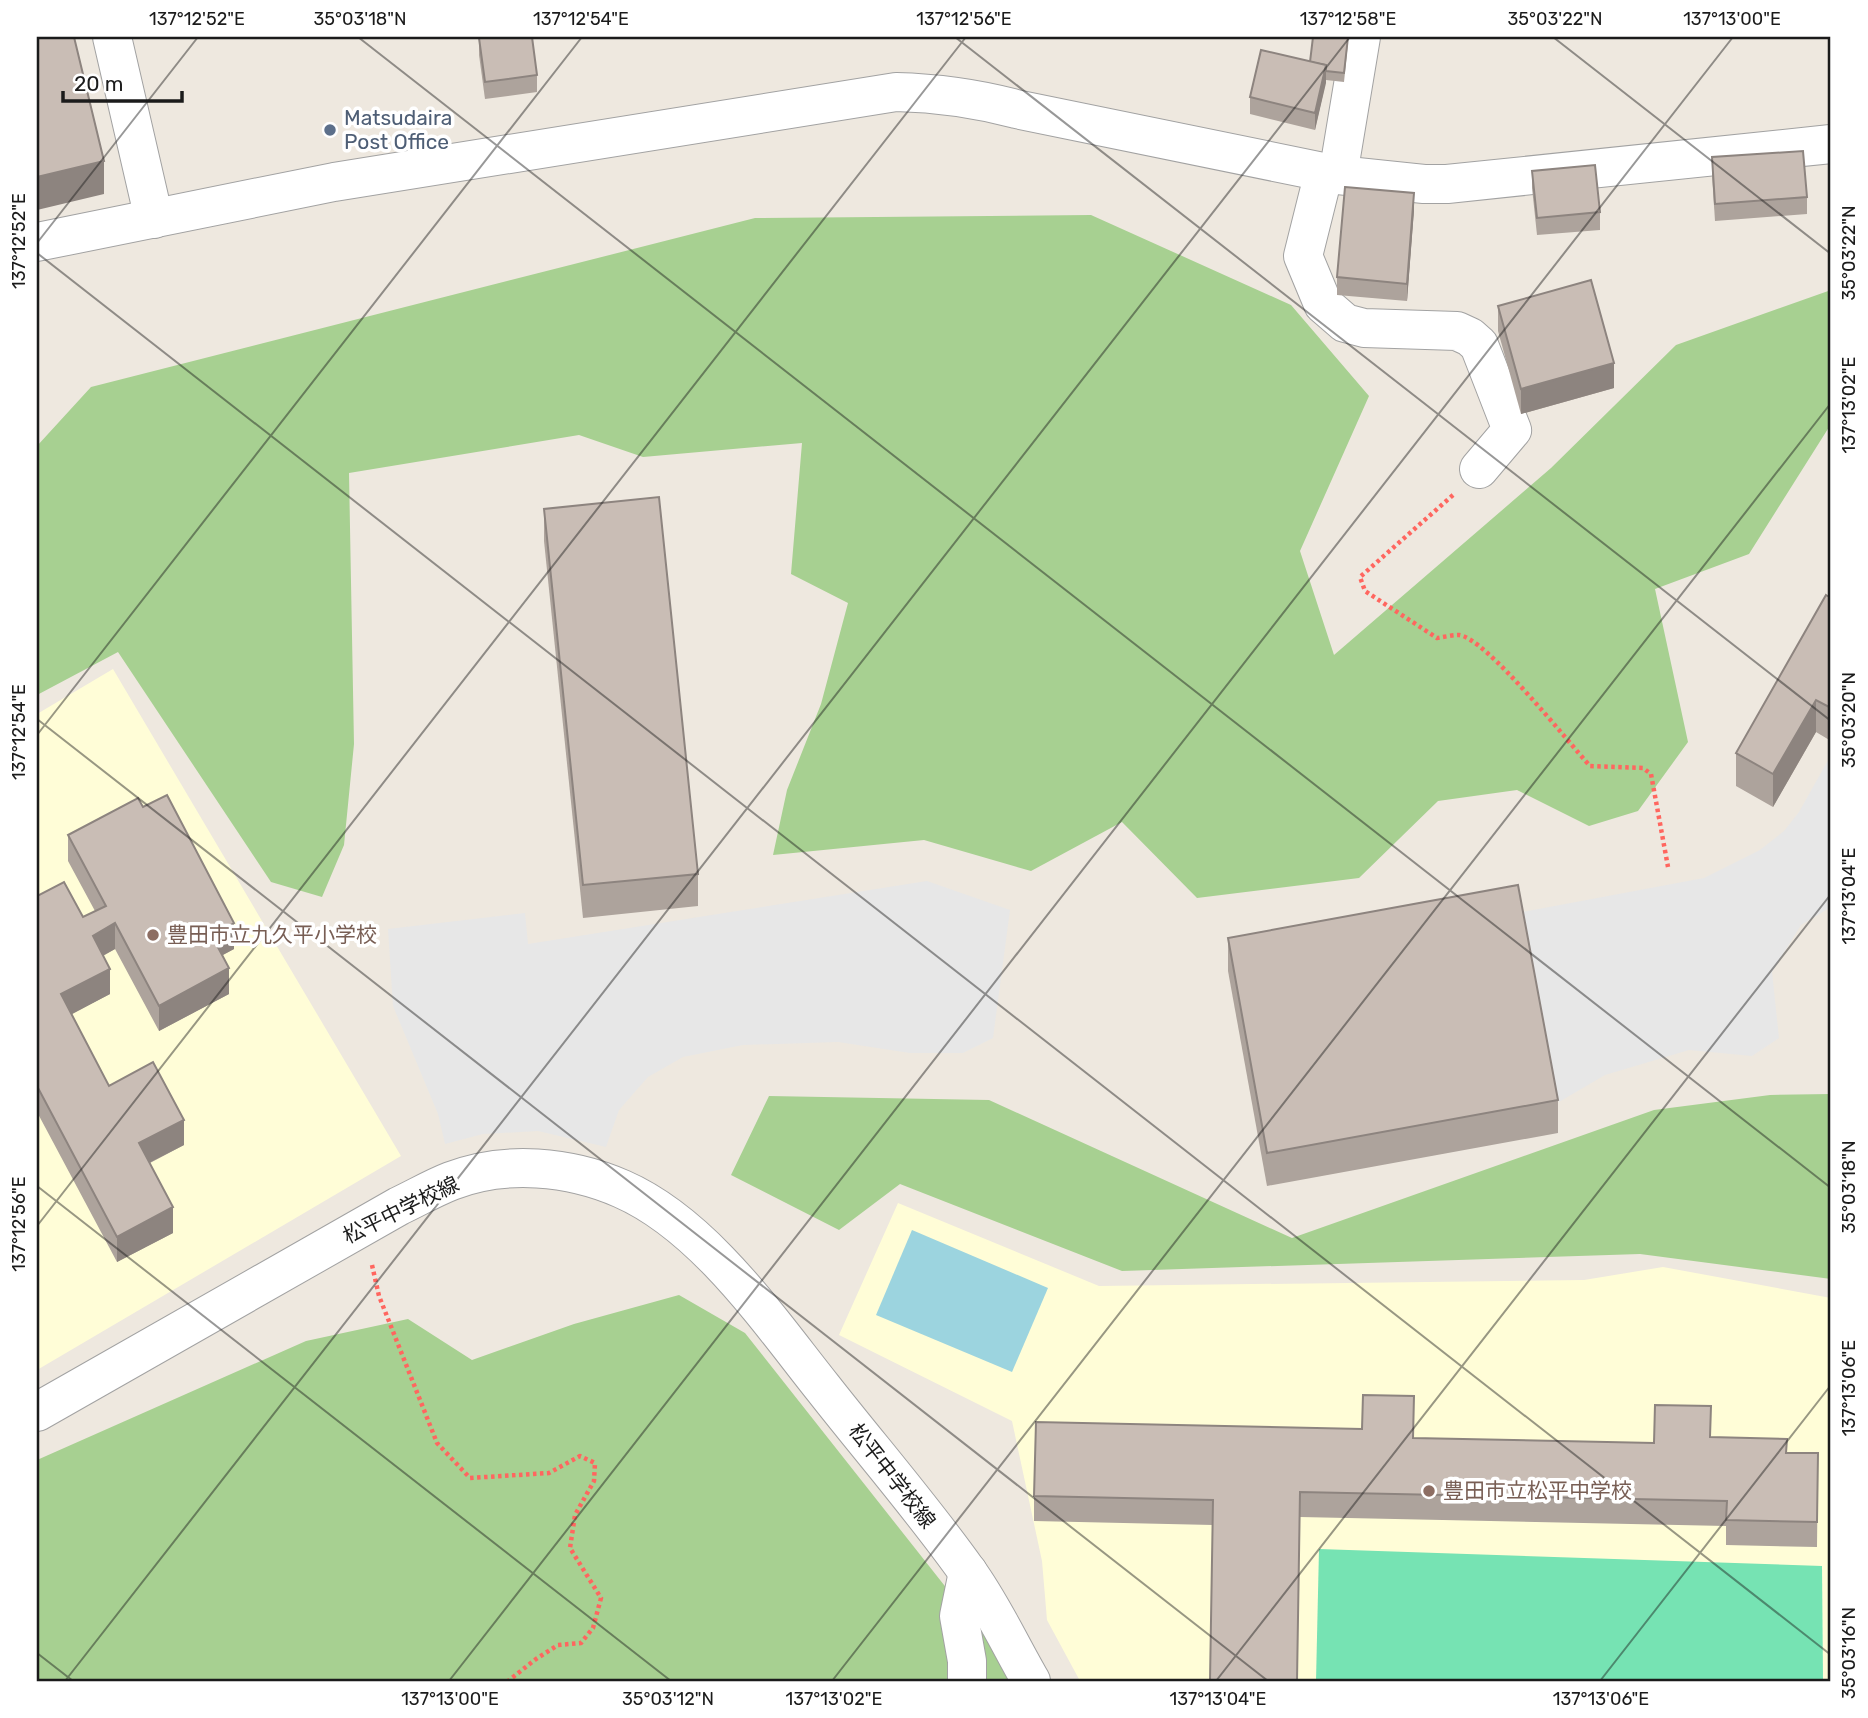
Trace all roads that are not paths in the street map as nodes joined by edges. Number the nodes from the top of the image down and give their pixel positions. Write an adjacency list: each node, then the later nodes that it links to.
1 (111, 37): 5 (street)
2 (1361, 37): 4 (street)
3 (1831, 144): 4 (street)
4 (1331, 174): 5 (street); 7 (street)
5 (154, 219): 6 (street)
6 (37, 242)
7 (1479, 469)
8 (37, 1412): 9 (street, 松平中学校線)
9 (968, 1572): 10 (street); 11 (street, 松平中学校線)
10 (967, 1681)
11 (1031, 1681)

